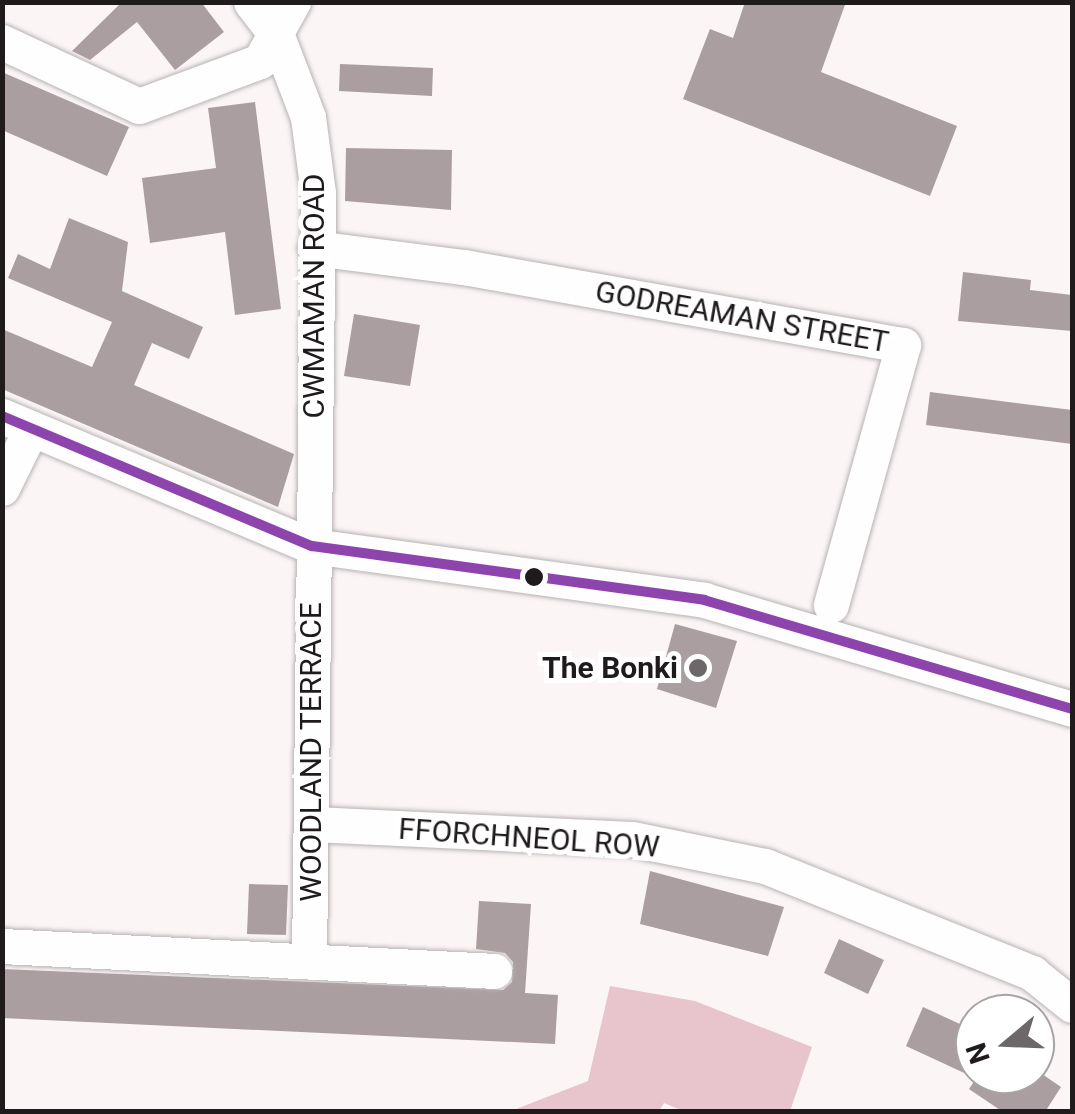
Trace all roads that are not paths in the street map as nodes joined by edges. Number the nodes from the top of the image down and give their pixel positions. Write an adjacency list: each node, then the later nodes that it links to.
1 (251, 2): 3 (street, CWMAMAN ROAD)
2 (293, 2): 3 (street)
3 (278, 36): 4 (street); 5 (street, CWMAMAN ROAD)
4 (2, 42)
5 (315, 248): 8 (street, CWMAMAN ROAD); 9 (street, GODREAMAN STREET)
6 (17, 423): 7 (street); 8 (street)
7 (2, 488)
8 (312, 546): 10 (street); 11 (street, WOODLAND TERRACE)
9 (831, 605)
10 (1072, 709)
11 (313, 824): 13 (street, WOODLAND TERRACE); 15 (street, FFORCHNEOL ROW)
12 (2, 946): 13 (street)
13 (310, 959): 14 (street)
14 (494, 971)
15 (1072, 1004)

